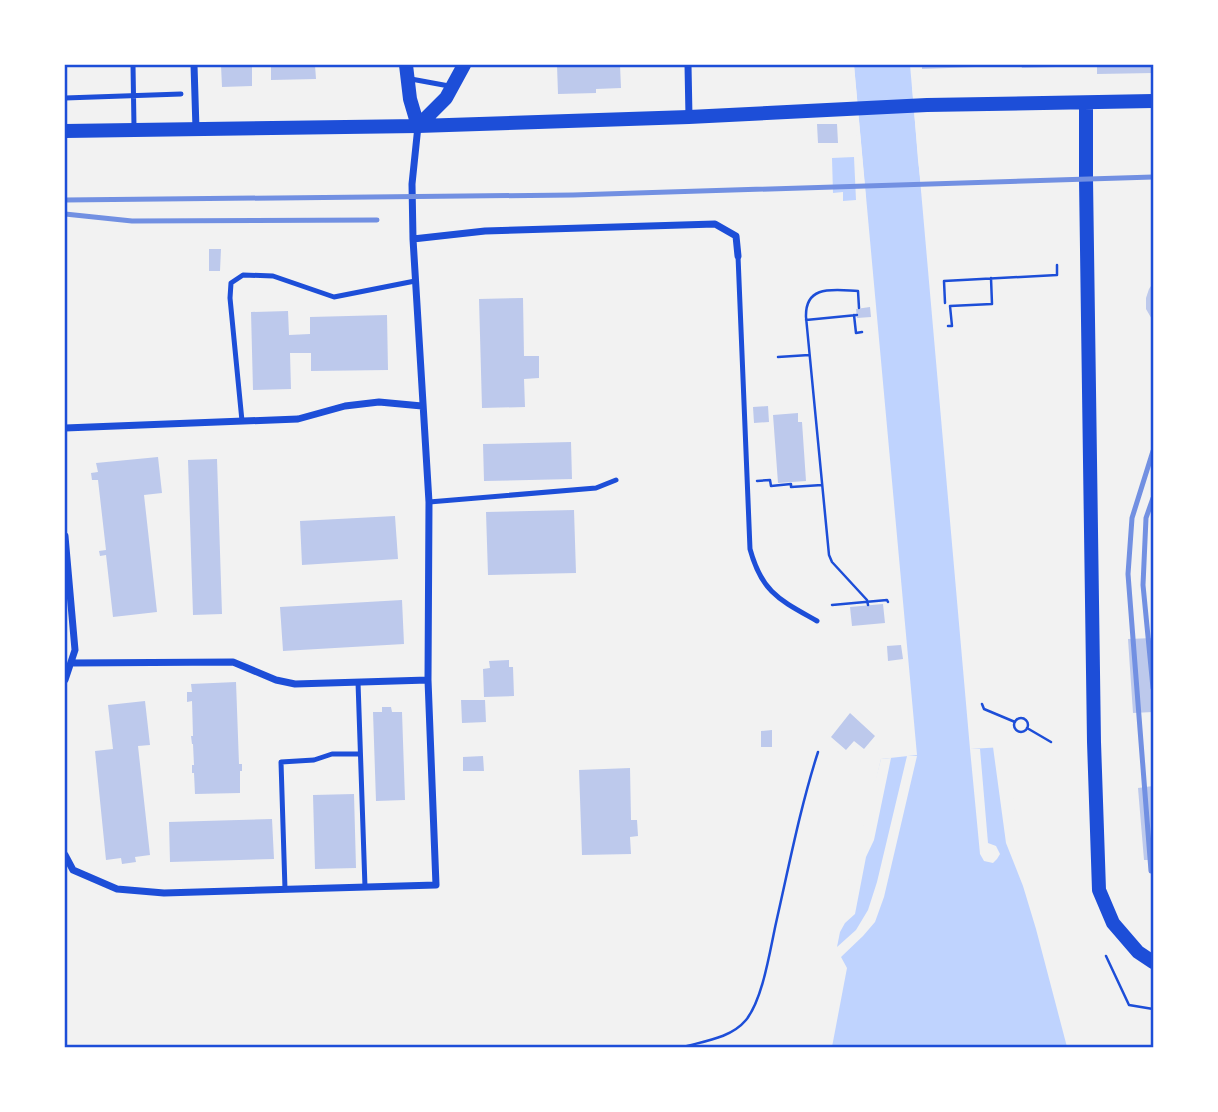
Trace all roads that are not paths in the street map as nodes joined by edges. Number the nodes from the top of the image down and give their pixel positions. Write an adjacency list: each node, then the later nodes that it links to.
1 (133, 65): 8 (lane)
2 (194, 65): 15 (street)
3 (464, 65): 6 (main road)
4 (688, 65): 12 (street)
5 (407, 71): 6 (lane); 13 (main road)
6 (452, 87): 13 (main road)
7 (180, 94): 8 (lane)
8 (134, 95): 9 (lane); 14 (lane)
9 (65, 97)
10 (1153, 101): 11 (main road)
11 (1086, 103): 12 (main road); 36 (main road)
12 (689, 117): 13 (main road)
13 (418, 125): 15 (main road); 17 (street)
14 (134, 130): 15 (main road); 16 (main road)
15 (196, 130)
16 (65, 131)
17 (413, 239): 18 (street); 19 (street)
18 (738, 256): 27 (lane)
19 (415, 281): 20 (street); 21 (lane)
20 (422, 406): 21 (street); 24 (street)
21 (242, 421): 22 (street)
22 (65, 428)
23 (616, 480): 24 (lane)
24 (429, 502): 30 (street)
25 (65, 536): 26 (street)
26 (67, 595): 28 (street)
27 (817, 621)
28 (71, 663): 29 (street); 31 (street)
29 (65, 680)
30 (428, 680): 31 (street); 34 (street)
31 (358, 682): 32 (lane)
32 (360, 754): 34 (lane); 35 (lane)
33 (65, 855): 35 (street)
34 (365, 887): 35 (street)
35 (285, 889)
36 (1153, 962)

